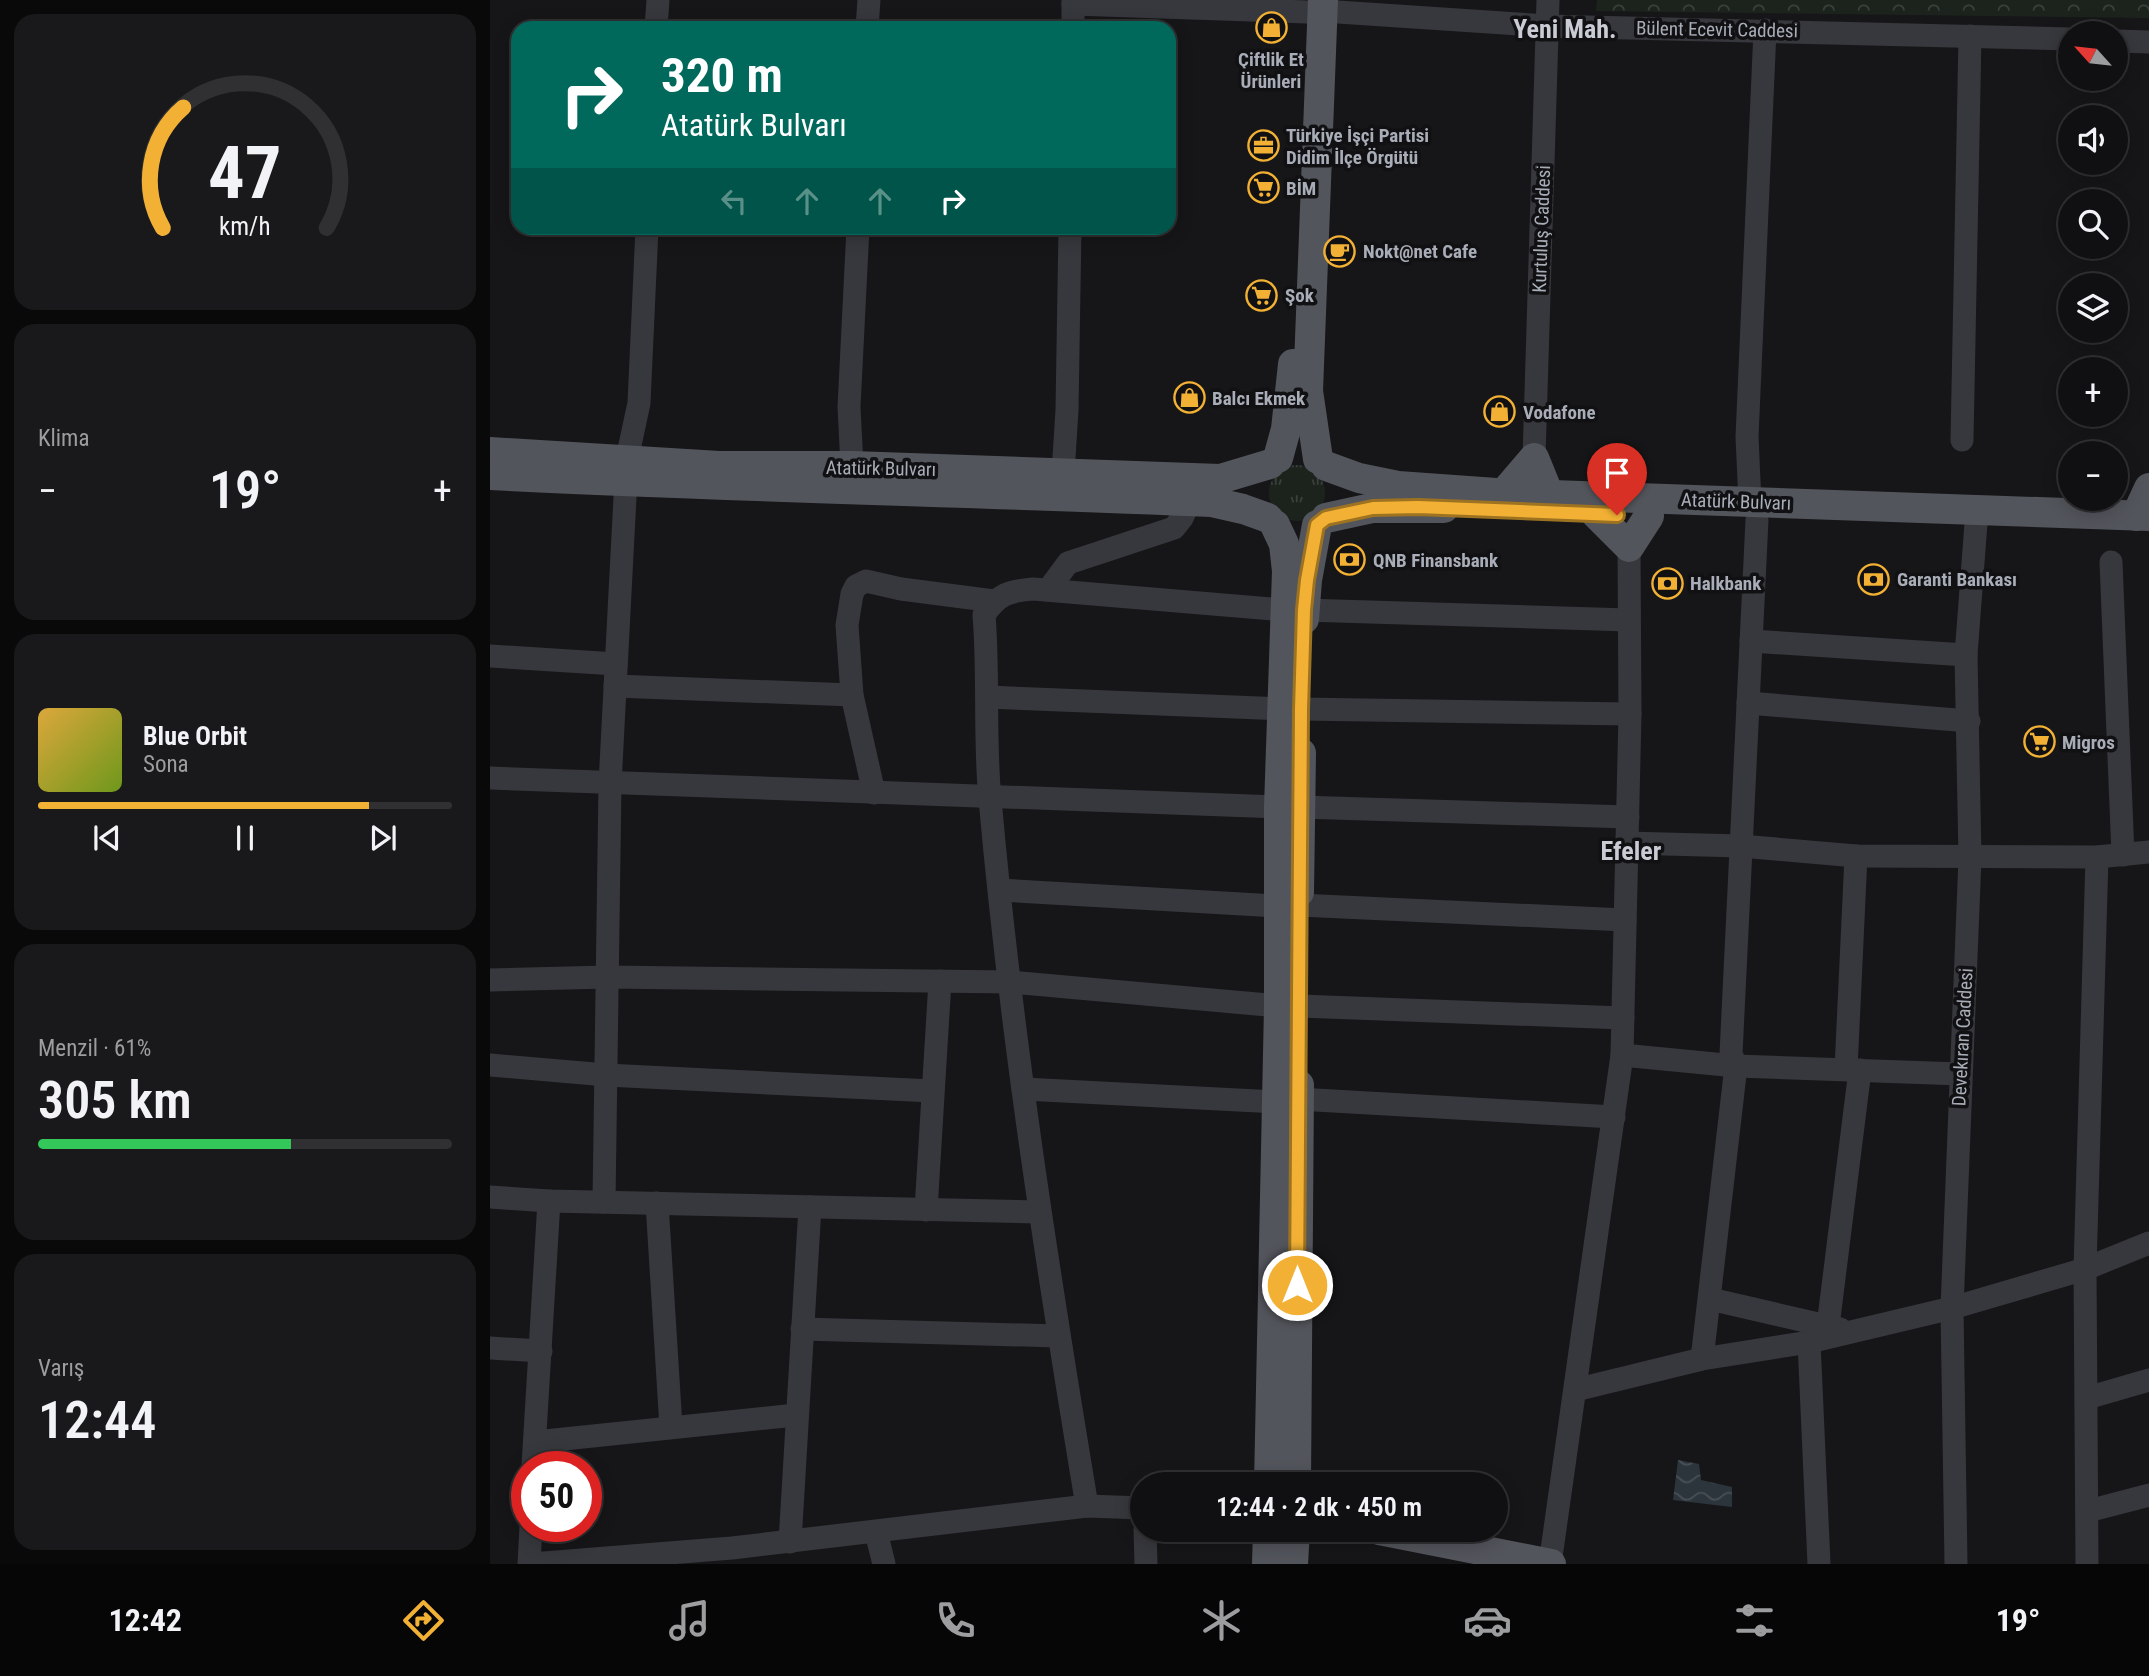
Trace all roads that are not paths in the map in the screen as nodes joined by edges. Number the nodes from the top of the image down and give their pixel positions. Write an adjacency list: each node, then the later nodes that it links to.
1 (658, 0): 7 (street)
2 (869, 0): 8 (street)
3 (1548, 0): 10 (street, Kurtuluş Caddesi)
4 (1073, 2): 5 (street, Bülent Ecevit Caddesi); 9 (street)
5 (1315, 6): 6 (street, Bülent Ecevit Caddesi); 22 (main road); 23 (main road)
6 (1416, 9): 10 (street, Bülent Ecevit Caddesi)
7 (656, 21)
8 (868, 21)
9 (1073, 21)
10 (1547, 26): 11 (street, Bülent Ecevit Caddesi); 21 (street, Kurtuluş Caddesi)
11 (1765, 30): 12 (street, Bülent Ecevit Caddesi); 32 (street)
12 (1970, 36): 13 (street, Bülent Ecevit Caddesi); 19 (street)
13 (2058, 39)
14 (2128, 41): 15 (street)
15 (2149, 42)
16 (647, 235): 25 (street)
17 (858, 235): 24 (street)
18 (1070, 235): 27 (street)
19 (1962, 440)
20 (490, 452): 25 (main road, Atatürk Bulvarı)
21 (1534, 458): 29 (main road); 30 (main road)
22 (1274, 461): 23 (main road); 27 (main road, Atatürk Bulvarı); 36 (main road)
23 (1322, 463): 29 (main road, Atatürk Bulvarı); 37 (main road)
24 (852, 467): 25 (main road, Atatürk Bulvarı); 27 (main road, Atatürk Bulvarı)
25 (626, 470): 26 (main road, Atatürk Bulvarı); 27 (main road, Atatürk Bulvarı); 48 (street)
26 (490, 475)
27 (1062, 485): 31 (main road, Atatürk Bulvarı)
28 (2149, 488): 38 (main road)
29 (1504, 493): 30 (main road, Atatürk Bulvarı)
30 (1549, 495): 32 (main road, Atatürk Bulvarı)
31 (1190, 501): 36 (main road, Atatürk Bulvarı); 41 (street)
32 (1753, 511): 34 (main road, Atatürk Bulvarı); 35 (main road, Atatürk Bulvarı); 45 (street)
33 (1596, 514): 34 (main road, Atatürk Bulvarı); 37 (main road, Atatürk Bulvarı); 39 (main road)
34 (1649, 516): 39 (main road)
35 (1977, 518): 38 (main road, Atatürk Bulvarı); 46 (street, Devekıran Caddesi)
36 (1272, 521): 37 (main road); 43 (main road)
37 (1322, 522): 43 (main road)
38 (2145, 522)
39 (1629, 547): 44 (street)
40 (2111, 562): 64 (street)
41 (1048, 590): 42 (street); 43 (street)
42 (994, 601): 49 (street); 50 (street)
43 (1294, 610): 44 (street); 52 (main road)
44 (1628, 621): 53 (street)
45 (1751, 640): 46 (street); 51 (street)
46 (1966, 655): 54 (street, Devekıran Caddesi)
47 (490, 656): 48 (street)
48 (616, 675): 49 (street); 56 (street)
49 (852, 695): 57 (street)
50 (987, 697): 52 (street); 58 (street)
51 (1748, 703): 54 (street); 62 (street)
52 (1292, 709): 53 (street); 59 (main road)
53 (1630, 714): 60 (street)
54 (1969, 721): 67 (street, Devekıran Caddesi)
55 (490, 778): 56 (street)
56 (610, 784): 57 (street); 71 (street)
57 (874, 793): 58 (street)
58 (989, 797): 59 (street); 68 (street)
59 (1290, 807): 60 (street); 69 (main road)
60 (1628, 817): 61 (street)
61 (1627, 843): 62 (street); 70 (street)
62 (1741, 846): 65 (street); 79 (street)
63 (2149, 852): 64 (street)
64 (2123, 855): 66 (street)
65 (1856, 856): 67 (street); 80 (street)
66 (2097, 857): 67 (street); 95 (street)
67 (1970, 858): 82 (street, Devekıran Caddesi)
68 (1000, 890): 69 (street); 74 (street)
69 (1289, 905): 70 (street); 75 (main road)
70 (1625, 920): 76 (street)
71 (607, 977): 72 (street); 73 (street); 81 (street)
72 (490, 980)
73 (940, 981): 74 (street); 84 (street)
74 (1011, 982): 75 (street); 83 (street)
75 (1290, 1006): 76 (street); 85 (main road)
76 (1623, 1018): 77 (street)
77 (1622, 1055): 79 (street); 86 (street)
78 (490, 1065): 81 (street)
79 (1736, 1066): 80 (street); 96 (street)
80 (1853, 1069): 82 (street); 98 (street)
81 (606, 1074): 84 (street); 89 (street)
82 (1960, 1074): 97 (street, Devekıran Caddesi)
83 (1024, 1089): 85 (street); 93 (street)
84 (932, 1091): 92 (street)
85 (1288, 1101): 86 (street); 112 (main road); 113 (main road)
86 (1614, 1117): 106 (street)
87 (490, 1197): 88 (street)
88 (549, 1201): 89 (street); 103 (street)
89 (604, 1202): 90 (street)
90 (657, 1203): 91 (street); 109 (street)
91 (810, 1207): 92 (street); 99 (street)
92 (926, 1210): 93 (street)
93 (1039, 1212): 100 (street)
94 (2149, 1243): 95 (street)
95 (2085, 1269): 97 (street); 107 (street)
96 (1710, 1299): 98 (street); 104 (street)
97 (1952, 1308): 98 (street); 134 (street, Devekıran Caddesi)
98 (1838, 1328): 101 (street)
99 (802, 1329): 100 (street); 108 (street)
100 (1059, 1336): 115 (street)
101 (1809, 1342): 104 (street); 133 (street)
102 (490, 1348): 103 (street)
103 (541, 1351): 110 (street)
104 (1702, 1359): 106 (street)
105 (2149, 1380): 107 (street)
106 (1575, 1390): 132 (street)
107 (2087, 1398): 117 (street)
108 (796, 1415): 109 (street); 120 (street)
109 (671, 1427): 110 (street)
110 (535, 1442): 111 (street)
111 (534, 1451)
112 (1270, 1472)
113 (1296, 1472)
114 (2149, 1495): 117 (street)
115 (1087, 1506): 116 (street); 118 (street)
116 (1130, 1508)
117 (2088, 1511): 135 (street)
118 (876, 1532): 120 (street); 128 (street)
119 (531, 1542): 127 (street)
120 (790, 1542): 125 (street)
121 (1146, 1542): 129 (street)
122 (1268, 1542): 130 (main road)
123 (1294, 1542): 131 (main road)
124 (1440, 1542): 132 (main road)
125 (734, 1556): 126 (street)
126 (553, 1563): 127 (street)
127 (530, 1564)
128 (884, 1564)
129 (1146, 1564)
130 (1267, 1564)
131 (1293, 1564)
132 (1551, 1564)
133 (1819, 1564)
134 (1956, 1564)
135 (2087, 1564)

